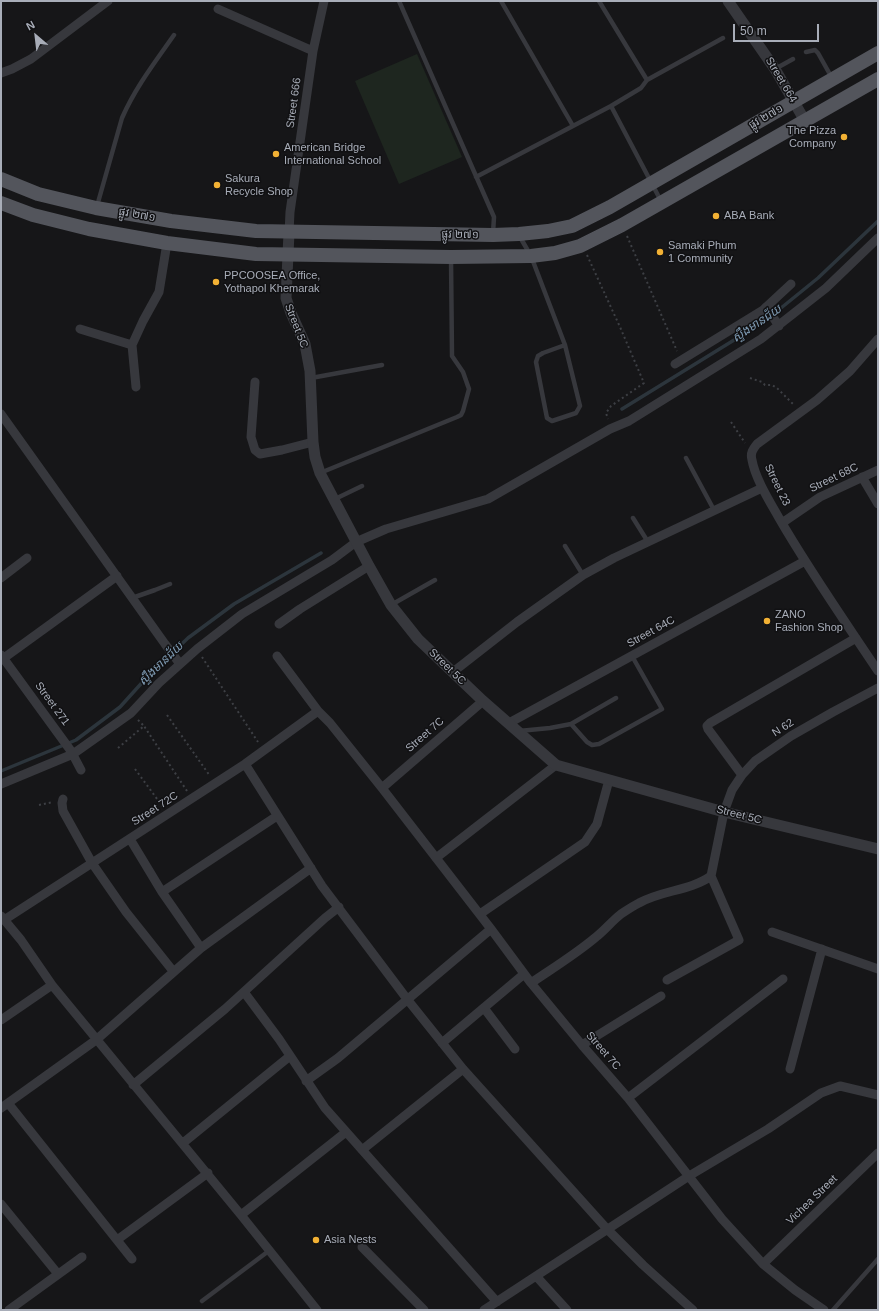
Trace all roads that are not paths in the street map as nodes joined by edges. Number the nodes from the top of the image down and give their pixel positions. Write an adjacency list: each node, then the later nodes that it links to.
1 (108, 1): 16 (street)
2 (324, 1): 11 (street, Street 666)
3 (405, 1): 7 (lane)
4 (501, 1): 23 (lane)
5 (599, 1): 19 (lane)
6 (728, 1): 15 (street, Street 664)
7 (399, 2): 24 (lane)
8 (218, 10): 11 (street)
9 (174, 35): 29 (lane)
10 (723, 38): 19 (lane)
11 (313, 51): 30 (street, Street 666)
12 (806, 52): 17 (lane)
13 (878, 53): 17 (main road, ផ្លូវ ២៧១)
14 (793, 59): 15 (lane)
15 (775, 69): 20 (street, Street 664)
16 (1, 73)
17 (832, 79): 20 (main road, ផ្លូវ ២៧១)
18 (878, 79): 22 (main road, ផ្លូវ ២៧១)
19 (648, 80): 21 (lane)
20 (794, 101): 22 (street, Street 664); 26 (main road, ផ្លូវ ២៧១)
21 (611, 106): 23 (lane); 26 (lane)
22 (805, 121): 28 (main road, ផ្លូវ ២៧១)
23 (573, 126): 24 (lane)
24 (476, 177): 32 (lane)
25 (1, 179): 29 (main road, ផ្លូវ ២៧១)
26 (652, 183): 28 (lane); 31 (main road, ផ្លូវ ២៧១)
27 (1, 203): 34 (main road, ផ្លូវ ២៧១)
28 (662, 203): 36 (main road, ផ្លូវ ២៧១)
29 (96, 208): 30 (main road, ផ្លូវ ២៧១)
30 (289, 233): 32 (main road, ផ្លូវ ២៧១); 35 (street, Street 5C)
31 (519, 234): 32 (main road, ផ្លូវ ២៧១); 36 (lane)
32 (493, 235)
33 (878, 238): 40 (street)
34 (167, 244): 35 (main road, ផ្លូវ ២៧១); 43 (street)
35 (287, 255): 37 (main road, ផ្លូវ ២៧១); 47 (street, Street 5C)
36 (530, 256): 37 (main road, ផ្លូវ ២៧១); 44 (lane)
37 (451, 257): 55 (lane)
38 (791, 284): 39 (street)
39 (767, 309): 40 (street); 45 (street)
40 (777, 323): 64 (street)
41 (80, 329): 43 (street)
42 (878, 339): 58 (street, Street 23)
43 (132, 345): 49 (street)
44 (566, 345): 44 (lane)
45 (678, 362)
46 (382, 366): 47 (lane)
47 (311, 378): 52 (street, Street 5C)
48 (255, 382): 52 (street)
49 (136, 387)
50 (1, 414): 51 (street)
51 (5, 427): 71 (street)
52 (313, 442): 55 (street, Street 5C)
53 (686, 458): 61 (lane)
54 (878, 470): 56 (street, Street 68C)
55 (320, 473): 59 (street, Street 5C)
56 (862, 477): 60 (street); 63 (street, Street 68C)
57 (362, 486): 59 (lane)
58 (762, 488): 61 (street); 63 (street, Street 23)
59 (333, 499): 64 (street, Street 5C)
60 (878, 504)
61 (714, 510): 65 (street)
62 (633, 518): 65 (lane)
63 (782, 522): 68 (street, Street 23)
64 (356, 542): 69 (street, Street 5C); 82 (street)
65 (648, 542): 70 (street)
66 (565, 546): 70 (lane)
67 (27, 558): 72 (street)
68 (805, 561): 78 (street, Street 23); 80 (street, Street 64C)
69 (369, 566): 76 (street, Street 5C); 77 (street)
70 (583, 575): 84 (street)
71 (117, 576): 75 (street); 81 (street)
72 (1, 578)
73 (435, 580): 76 (lane)
74 (170, 584): 75 (lane)
75 (132, 598): 82 (street)
76 (392, 605): 84 (street, Street 5C)
77 (280, 624)
78 (856, 638): 83 (street, Street 23); 96 (street)
79 (277, 656): 88 (street, Street 7C)
80 (632, 656): 89 (street, Street 64C); 90 (lane)
81 (2, 657): 92 (street, Street 271)
82 (178, 661): 92 (street)
83 (878, 671)
84 (453, 672): 87 (street, Street 5C)
85 (878, 688): 96 (street, N 62)
86 (616, 698): 90 (lane)
87 (483, 701): 89 (street, Street 5C); 99 (street, Street 7C)
88 (318, 711): 93 (street, Street 72C); 99 (street, Street 7C)
89 (509, 723): 91 (street, Street 5C)
90 (571, 724): 91 (lane)
91 (518, 731): 94 (street, Street 5C)
92 (72, 752): 95 (street, Street 271); 98 (street)
93 (245, 764): 102 (street); 103 (street, Street 72C)
94 (556, 765): 97 (street, Street 5C); 105 (street)
95 (81, 770)
96 (742, 775): 101 (street, N 62)
97 (609, 780): 101 (street, Street 5C); 111 (street)
98 (1, 784)
99 (382, 788): 105 (street, Street 7C)
100 (62, 801): 106 (street)
101 (724, 812): 104 (street, Street 5C); 108 (street, N 62)
102 (277, 816): 107 (street); 109 (street)
103 (130, 839): 106 (street, Street 72C); 109 (street)
104 (878, 849)
105 (436, 858): 111 (street, Street 7C)
106 (92, 863): 112 (street, Street 72C); 118 (street)
107 (310, 868): 110 (street); 115 (street)
108 (711, 876): 121 (street); 122 (street)
109 (162, 892): 115 (street)
110 (339, 908): 124 (street); 126 (street)
111 (480, 914): 113 (street, Street 7C)
112 (2, 919): 123 (street)
113 (491, 929): 119 (street, Street 7C); 126 (street)
114 (772, 932): 116 (street)
115 (201, 948): 118 (street)
116 (822, 949): 117 (street); 135 (street)
117 (878, 969)
118 (173, 971): 129 (street)
119 (524, 974): 122 (street, Street 7C); 127 (street)
120 (783, 979): 139 (street)
121 (667, 980)
122 (531, 983): 131 (street, Street 7C)
123 (52, 985): 128 (street); 129 (street)
124 (244, 992): 133 (street); 137 (street)
125 (660, 996): 131 (street)
126 (407, 999): 130 (street); 136 (street)
127 (484, 1008): 130 (street); 132 (street)
128 (1, 1020)
129 (96, 1040): 137 (street); 140 (street)
130 (442, 1043): 134 (street)
131 (582, 1045): 139 (street, Street 7C)
132 (515, 1049)
133 (290, 1056): 136 (street); 142 (street)
134 (463, 1069): 143 (street); 149 (street)
135 (790, 1069)
136 (306, 1081): 141 (street)
137 (134, 1084): 142 (street)
138 (878, 1095): 146 (street)
139 (628, 1098): 146 (street, Street 7C)
140 (4, 1105): 150 (street)
141 (346, 1132): 143 (street); 148 (street)
142 (183, 1143): 145 (street)
143 (362, 1150): 160 (street)
144 (878, 1154): 156 (street, Vichea Street)
145 (208, 1174): 148 (street); 150 (street)
146 (689, 1176): 149 (street); 156 (street, Street 7C)
147 (1, 1204): 157 (street)
148 (241, 1215): 152 (street)
149 (607, 1230): 158 (street); 166 (street)
150 (117, 1240): 154 (street)
151 (362, 1246): 163 (street)
152 (270, 1250): 159 (lane); 162 (street)
153 (82, 1257): 157 (street)
154 (132, 1259)
155 (878, 1259): 168 (lane)
156 (763, 1264): 167 (street, Street 7C)
157 (58, 1274): 161 (street)
158 (536, 1276): 160 (street); 165 (street)
159 (202, 1302)
160 (497, 1302): 164 (street)
161 (10, 1310)
162 (317, 1310)
163 (424, 1310)
164 (484, 1310)
165 (567, 1310)
166 (693, 1310)
167 (824, 1310)
168 (833, 1310)

